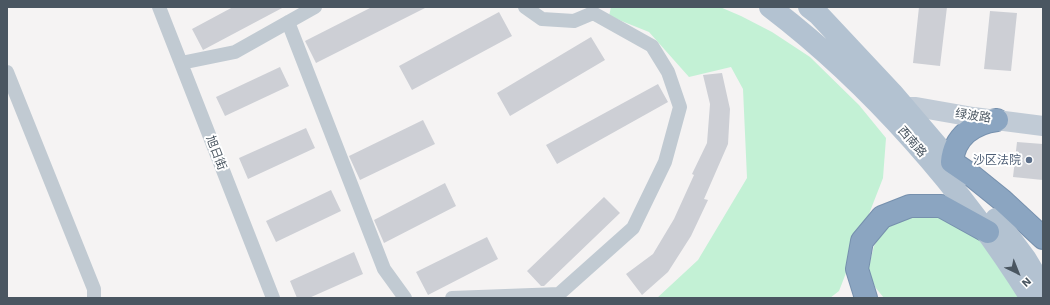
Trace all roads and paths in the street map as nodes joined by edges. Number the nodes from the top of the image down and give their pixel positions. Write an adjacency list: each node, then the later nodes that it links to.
1 (159, 7): 7 (street, 旭日街)
2 (315, 7): 6 (street)
3 (525, 7): 19 (street)
4 (770, 7): 13 (main road, 西南路)
5 (808, 7): 9 (main road, 西南路)
6 (288, 22): 7 (street); 18 (street)
7 (181, 63): 17 (street, 旭日街)
8 (7, 72): 16 (street)
9 (904, 107): 10 (street, 绿波路); 12 (main road, 西南路)
10 (997, 120): 11 (street, 绿波路); 12 (highway)
11 (1043, 126)
12 (952, 162): 14 (highway); 15 (main road, 西南路)
13 (988, 232): 15 (main road, 西南路); 20 (highway)
14 (1043, 238)
15 (1033, 287)
16 (94, 298)
17 (273, 298)
18 (405, 298)
19 (452, 298)
20 (866, 298)

